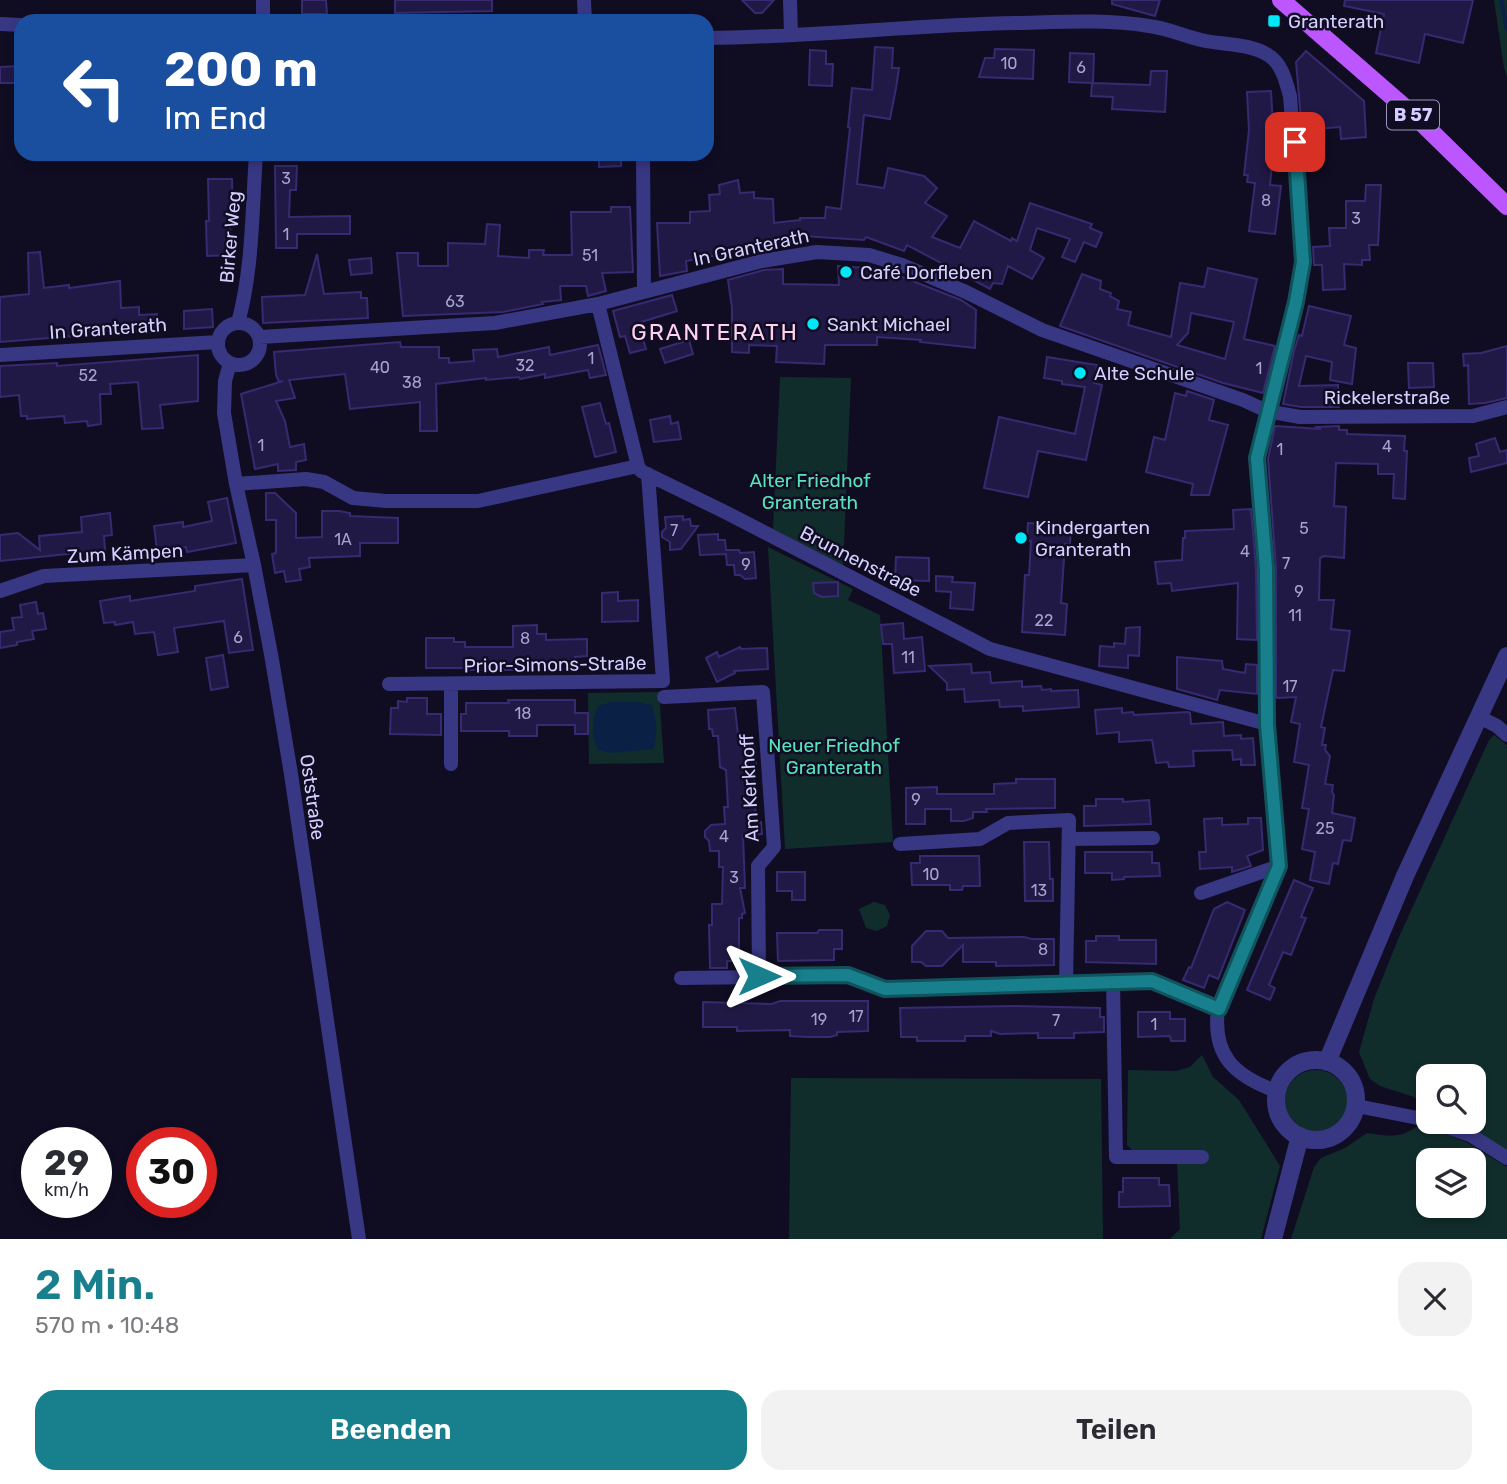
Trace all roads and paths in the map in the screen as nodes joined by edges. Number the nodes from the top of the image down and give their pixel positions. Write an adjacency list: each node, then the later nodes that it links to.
1 (790, 0): 3 (street)
2 (1281, 0): 7 (main road, B 57)
3 (791, 34): 4 (street); 16 (street)
4 (714, 38)
5 (256, 161): 10 (street, Birker Weg)
6 (642, 161): 8 (street)
7 (1507, 206)
8 (644, 292): 9 (street, In Granterath); 16 (street, In Granterath)
9 (598, 304): 11 (street, In Granterath); 17 (street, Prior-Simons-Straße)
10 (238, 323): 11 (street); 12 (street)
11 (260, 337): 14 (street)
12 (218, 342): 13 (street, In Granterath); 14 (street)
13 (0, 355)
14 (230, 363): 18 (street, Oststraße)
15 (1507, 407): 16 (street, Rickelerstraße)
16 (1267, 411): 26 (street)
17 (643, 470): 18 (street); 23 (street, Prior-Simons-Straße); 26 (street, Brunnenstraße)
18 (236, 484): 19 (street, Oststraße)
19 (254, 565): 20 (street, Zum Kämpen); 47 (street, Oststraße)
20 (0, 591)
21 (1507, 656): 25 (street)
22 (389, 684): 23 (street, Prior-Simons-Straße)
23 (450, 685): 28 (street, Prior-Simons-Straße)
24 (664, 697): 34 (street, Am Kerkhoff)
25 (1479, 717): 27 (street); 39 (street)
26 (1267, 724): 32 (street)
27 (1507, 736)
28 (450, 764)
29 (1153, 838): 30 (street)
30 (1069, 839): 31 (street); 37 (street)
31 (900, 844)
32 (1279, 866): 33 (street); 38 (street)
33 (1201, 893)
34 (759, 976): 35 (street); 37 (street)
35 (681, 978)
36 (1113, 982): 37 (street); 38 (street); 45 (street)
37 (1066, 984)
38 (1219, 1009): 40 (street)
39 (1327, 1062): 40 (street); 41 (street)
40 (1276, 1091): 44 (street)
41 (1357, 1106): 42 (street); 44 (street)
42 (1416, 1118)
43 (1467, 1134): 46 (street)
44 (1300, 1136): 48 (street)
45 (1202, 1157)
46 (1507, 1158)
47 (359, 1239)
48 (1273, 1239)

